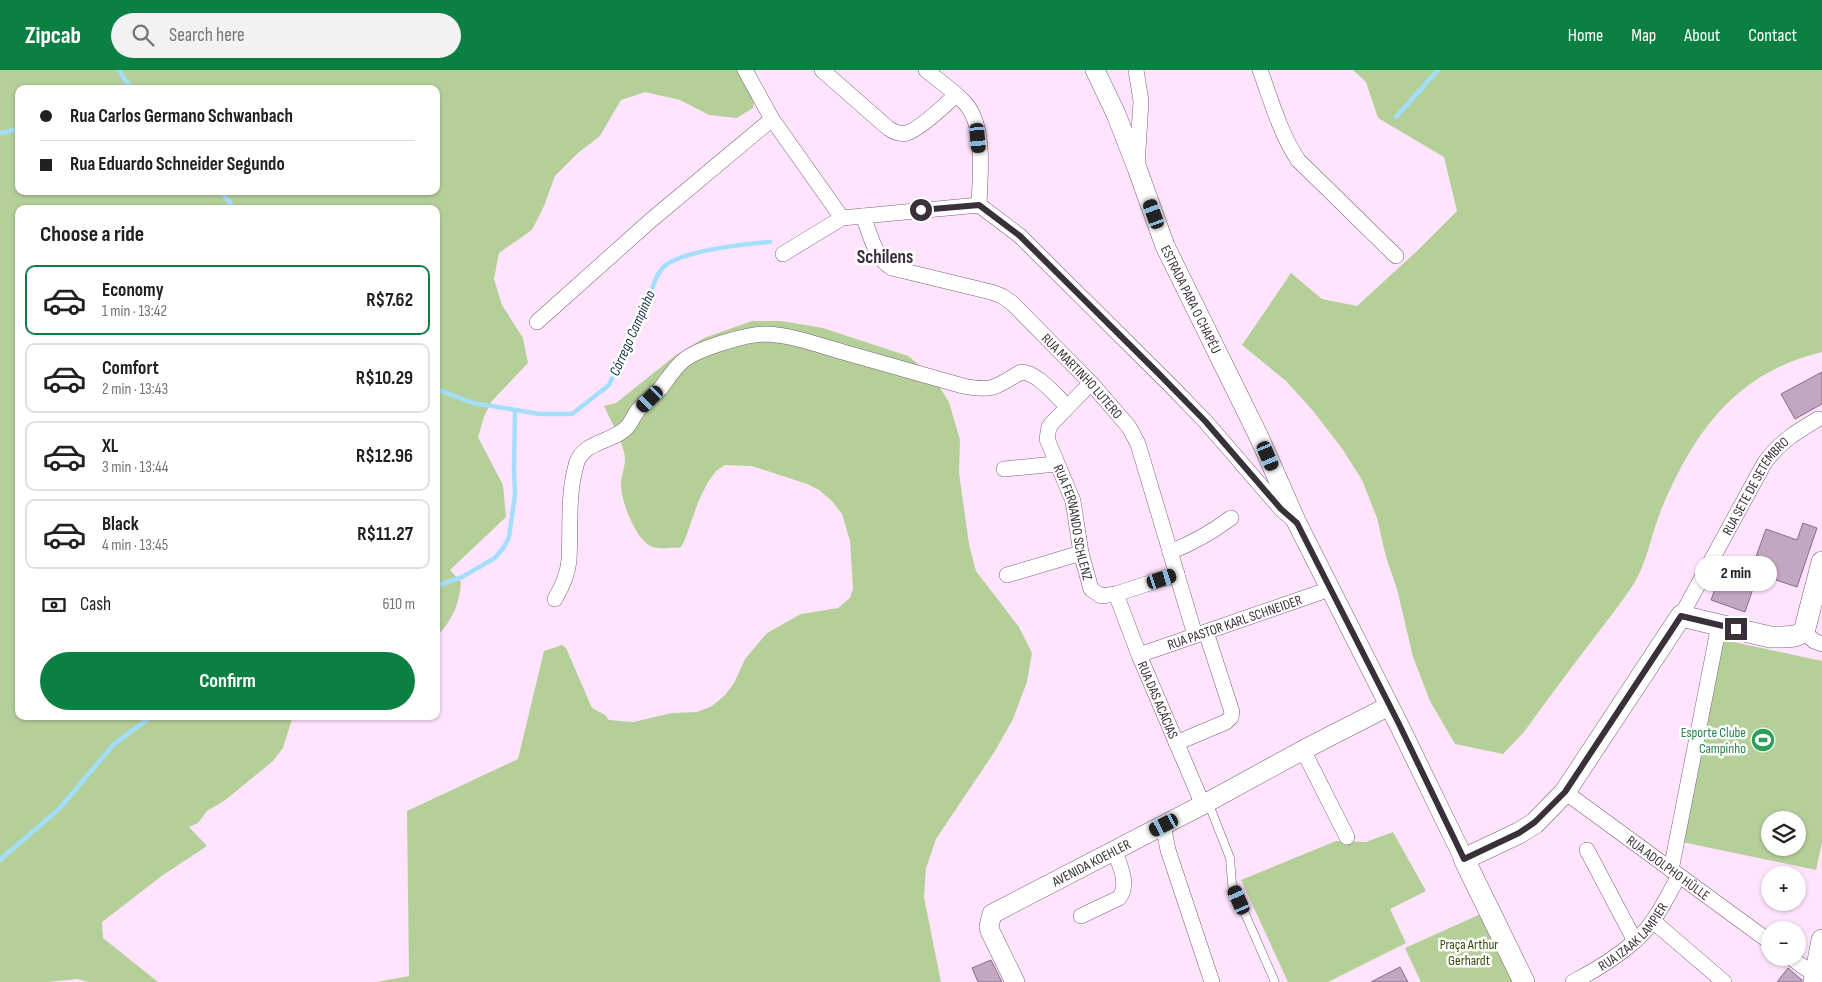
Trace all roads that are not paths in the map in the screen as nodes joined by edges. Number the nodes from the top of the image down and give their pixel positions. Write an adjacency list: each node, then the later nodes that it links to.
1 (745, 70): 8 (street)
2 (822, 70): 7 (street)
3 (926, 70): 7 (street)
4 (1095, 70): 9 (street, ESTRADA PARA O CHAPÉU)
5 (1136, 70): 9 (street)
6 (1260, 70): 14 (street)
7 (956, 95): 10 (street)
8 (772, 119): 12 (street); 15 (street)
9 (1137, 168): 22 (street, ESTRADA PARA O CHAPÉU)
10 (979, 205): 11 (street); 22 (street)
11 (863, 216): 12 (street); 16 (street, RUA MARTINHO LUTERO)
12 (842, 218): 13 (street)
13 (783, 254)
14 (1396, 256)
15 (537, 322)
16 (1091, 383): 17 (street, RUA FERNANDO SCHLENZ); 23 (street, RUA MARTINHO LUTERO)
17 (1067, 406): 19 (street, RUA FERNANDO SCHLENZ); 30 (street)
18 (1818, 419): 31 (street, RUA SETE DE SETEMBRO)
19 (1056, 464): 20 (street); 24 (street, RUA FERNANDO SCHLENZ)
20 (1004, 469)
21 (1231, 518): 23 (street)
22 (1297, 523): 28 (street, ESTRADA PARA O CHAPÉU)
23 (1170, 552): 26 (street, RUA MARTINHO LUTERO)
24 (1081, 553): 27 (street); 29 (street, RUA FERNANDO SCHLENZ)
25 (1822, 562): 33 (main road)
26 (1177, 574): 29 (street, RUA FERNANDO SCHLENZ); 34 (street, RUA MARTINHO LUTERO)
27 (1007, 575)
28 (1330, 589): 34 (street, RUA PASTOR KARL SCHNEIDER); 37 (street, ESTRADA PARA O CHAPÉU)
29 (1116, 594): 36 (street, RUA DAS ACÁCIAS)
30 (555, 599)
31 (1681, 616): 32 (main road); 40 (main road, RUA SETE DE SETEMBRO)
32 (1718, 625): 33 (main road); 47 (street)
33 (1804, 632): 35 (street)
34 (1200, 633): 36 (street, RUA PASTOR KARL SCHNEIDER); 38 (street, RUA MARTINHO LUTERO)
35 (1822, 644)
36 (1139, 654): 38 (street, RUA DAS ACÁCIAS)
37 (1390, 706): 39 (street, AVENIDA KOEHLER); 46 (street, ESTRADA PARA O CHAPÉU)
38 (1176, 743): 41 (street, RUA DAS ACÁCIAS)
39 (1303, 750): 41 (street, AVENIDA KOEHLER); 43 (street)
40 (1565, 792): 46 (main road, RUA SETE DE SETEMBRO); 47 (street, RUA ADOLPHO HÜLLE)
41 (1205, 804): 42 (street, AVENIDA KOEHLER); 57 (lane)
42 (1164, 825): 45 (street, AVENIDA KOEHLER); 56 (street)
43 (1347, 836)
44 (1587, 850): 52 (street)
45 (1115, 851): 48 (street); 55 (street, AVENIDA KOEHLER)
46 (1464, 859): 58 (main road)
47 (1675, 873): 49 (street, RUA IZAAK LAMPIER); 50 (street, RUA ADOLPHO HÜLLE)
48 (1081, 916)
49 (1653, 921): 52 (street, RUA IZAAK LAMPIER); 60 (street)
50 (1761, 935)
51 (1822, 940): 54 (main road)
52 (1636, 941): 59 (street, RUA IZAAK LAMPIER)
53 (1800, 966): 54 (street)
54 (1815, 979)
55 (1015, 982)
56 (1212, 982)
57 (1275, 982)
58 (1524, 982)
59 (1573, 982)
60 (1724, 982)

